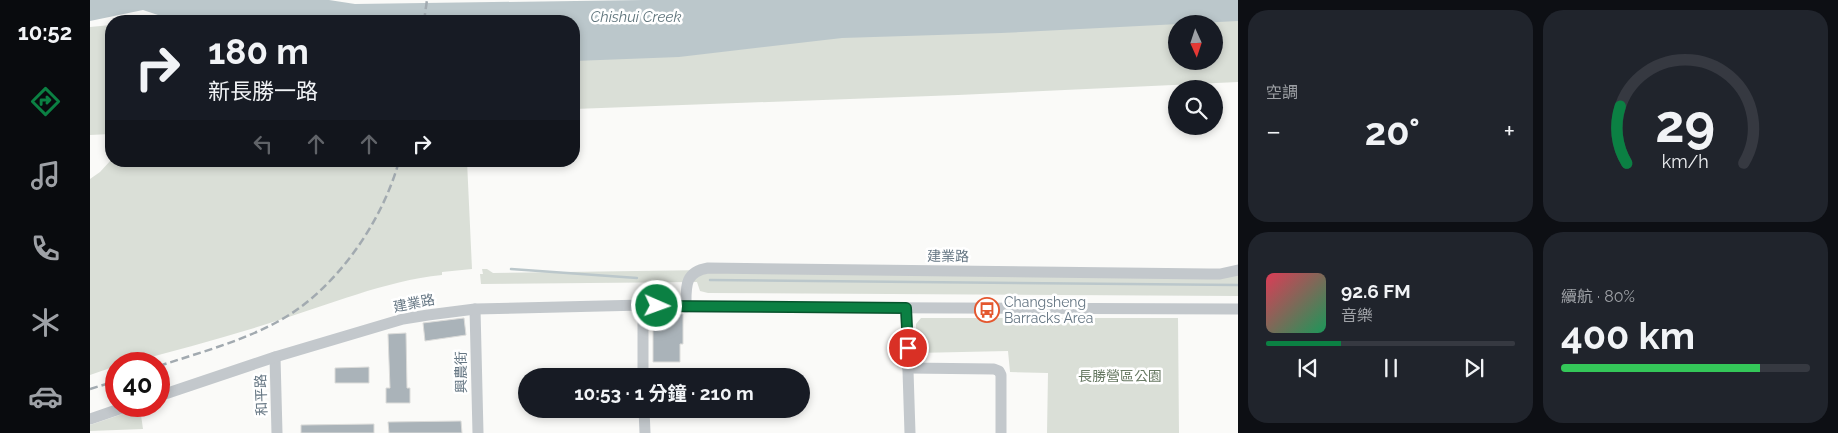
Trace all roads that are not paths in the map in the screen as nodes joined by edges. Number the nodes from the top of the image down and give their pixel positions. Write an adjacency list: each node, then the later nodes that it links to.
1 (1238, 270): 3 (street, 建業路)
2 (643, 305): 3 (street, 建業路); 5 (street, 建業路); 8 (street)
3 (686, 307): 4 (street, 建業路)
4 (906, 308): 6 (street, 建業路); 9 (street)
5 (475, 309): 7 (street, 建業路); 15 (street, 興農街)
6 (1238, 309)
7 (275, 357): 10 (street, 建業路); 14 (street, 和平路)
8 (643, 368)
9 (908, 368): 17 (street); 18 (street)
10 (170, 392)
11 (105, 414): 13 (street)
12 (644, 418): 16 (street)
13 (90, 419)
14 (277, 433)
15 (478, 433)
16 (645, 433)
17 (910, 433)
18 (1001, 433)

